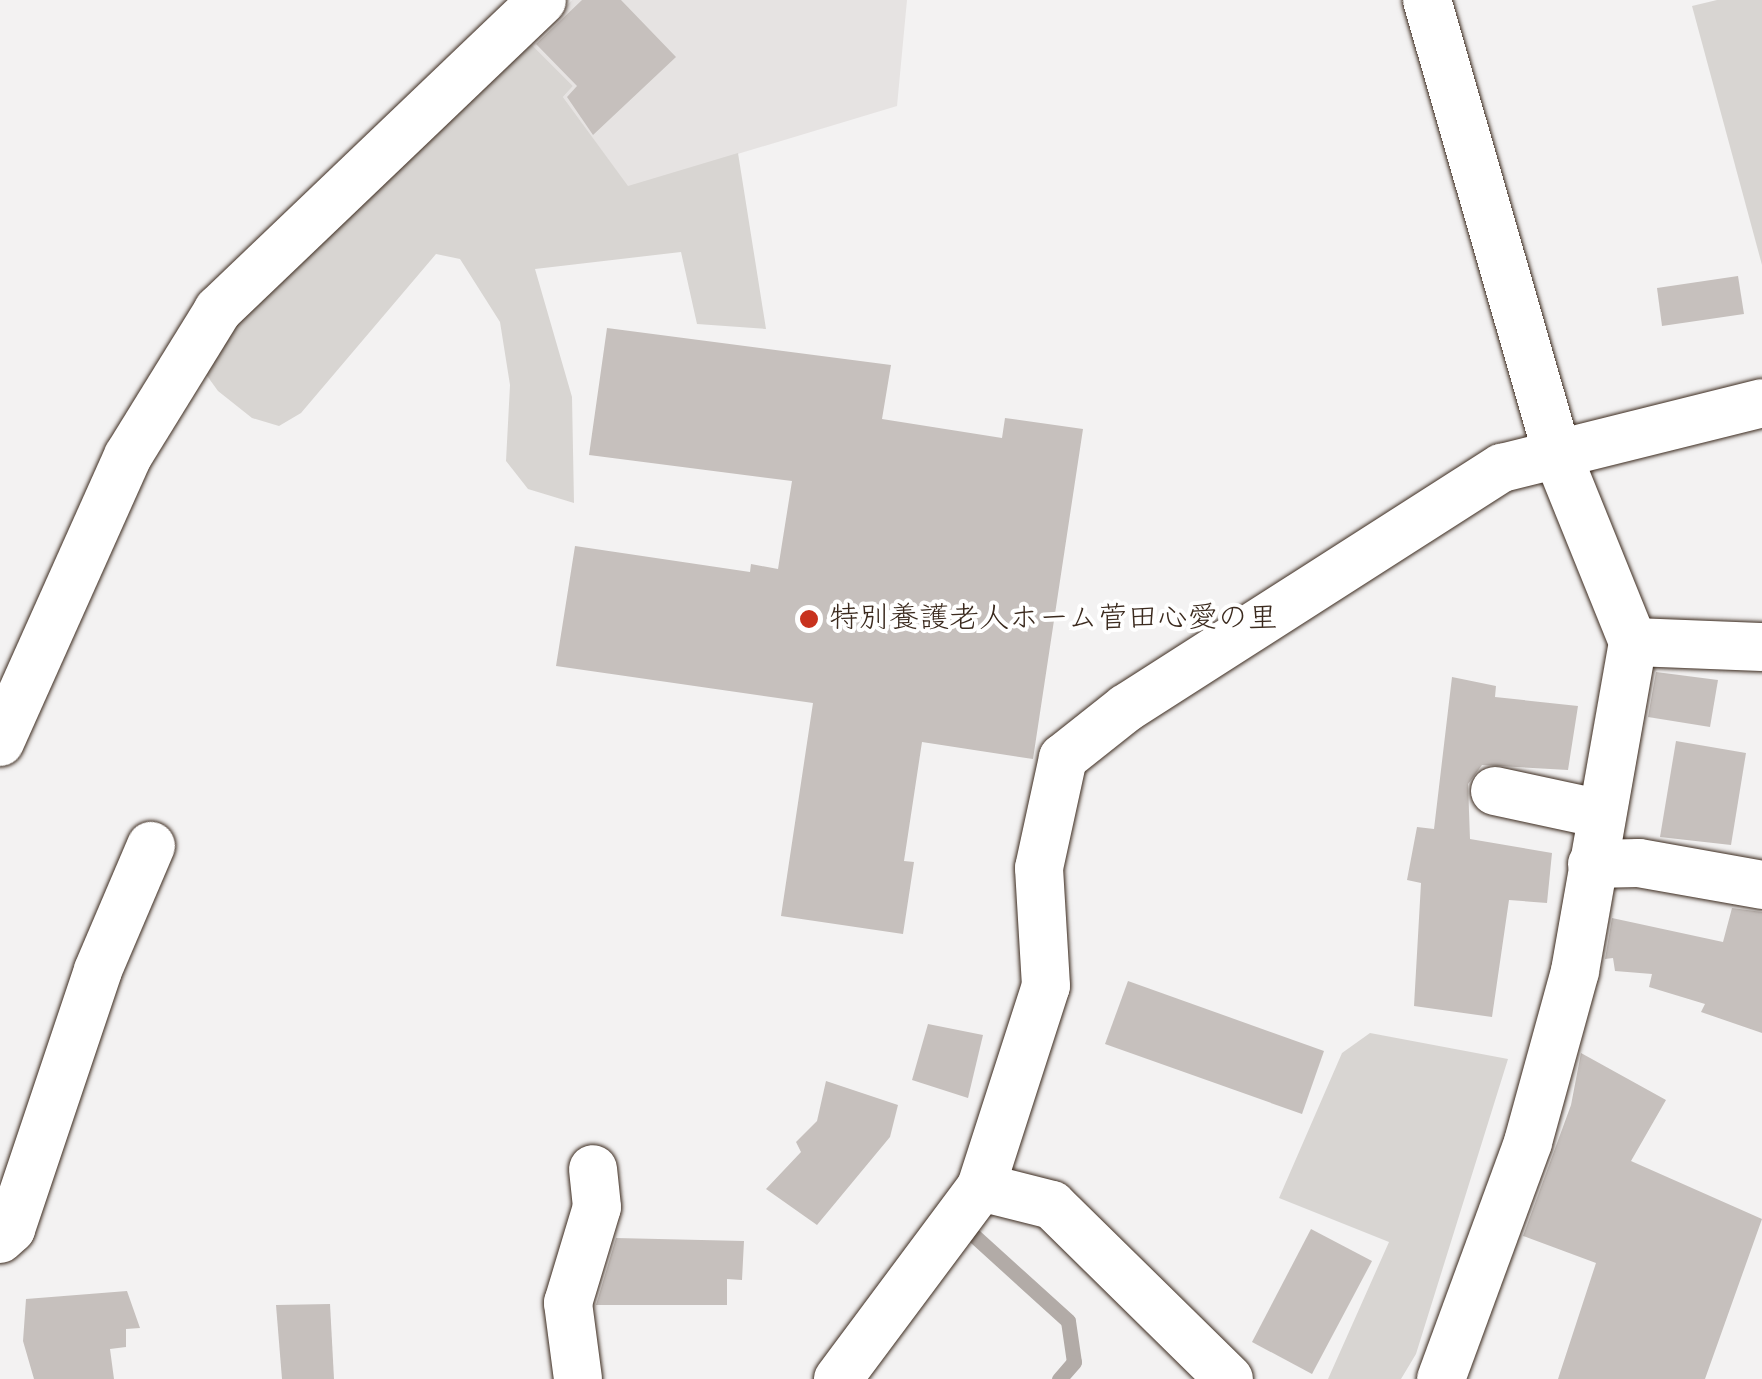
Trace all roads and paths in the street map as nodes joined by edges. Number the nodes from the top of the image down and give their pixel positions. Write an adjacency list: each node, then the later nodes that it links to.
1 (542, 0): 7 (street)
2 (1428, 0): 4 (street)
3 (1762, 403): 4 (street)
4 (1557, 454): 5 (street); 14 (street)
5 (1633, 642): 6 (street); 9 (street)
6 (1762, 647)
7 (0, 742)
8 (1495, 791): 9 (street)
9 (1601, 814): 11 (street)
10 (151, 846): 15 (street)
11 (1592, 864): 12 (street); 19 (street)
12 (1762, 884)
13 (593, 1169): 16 (street)
14 (981, 1188): 17 (street); 18 (street)
15 (0, 1239)
16 (578, 1379)
17 (838, 1379)
18 (1229, 1379)
19 (1441, 1379)

